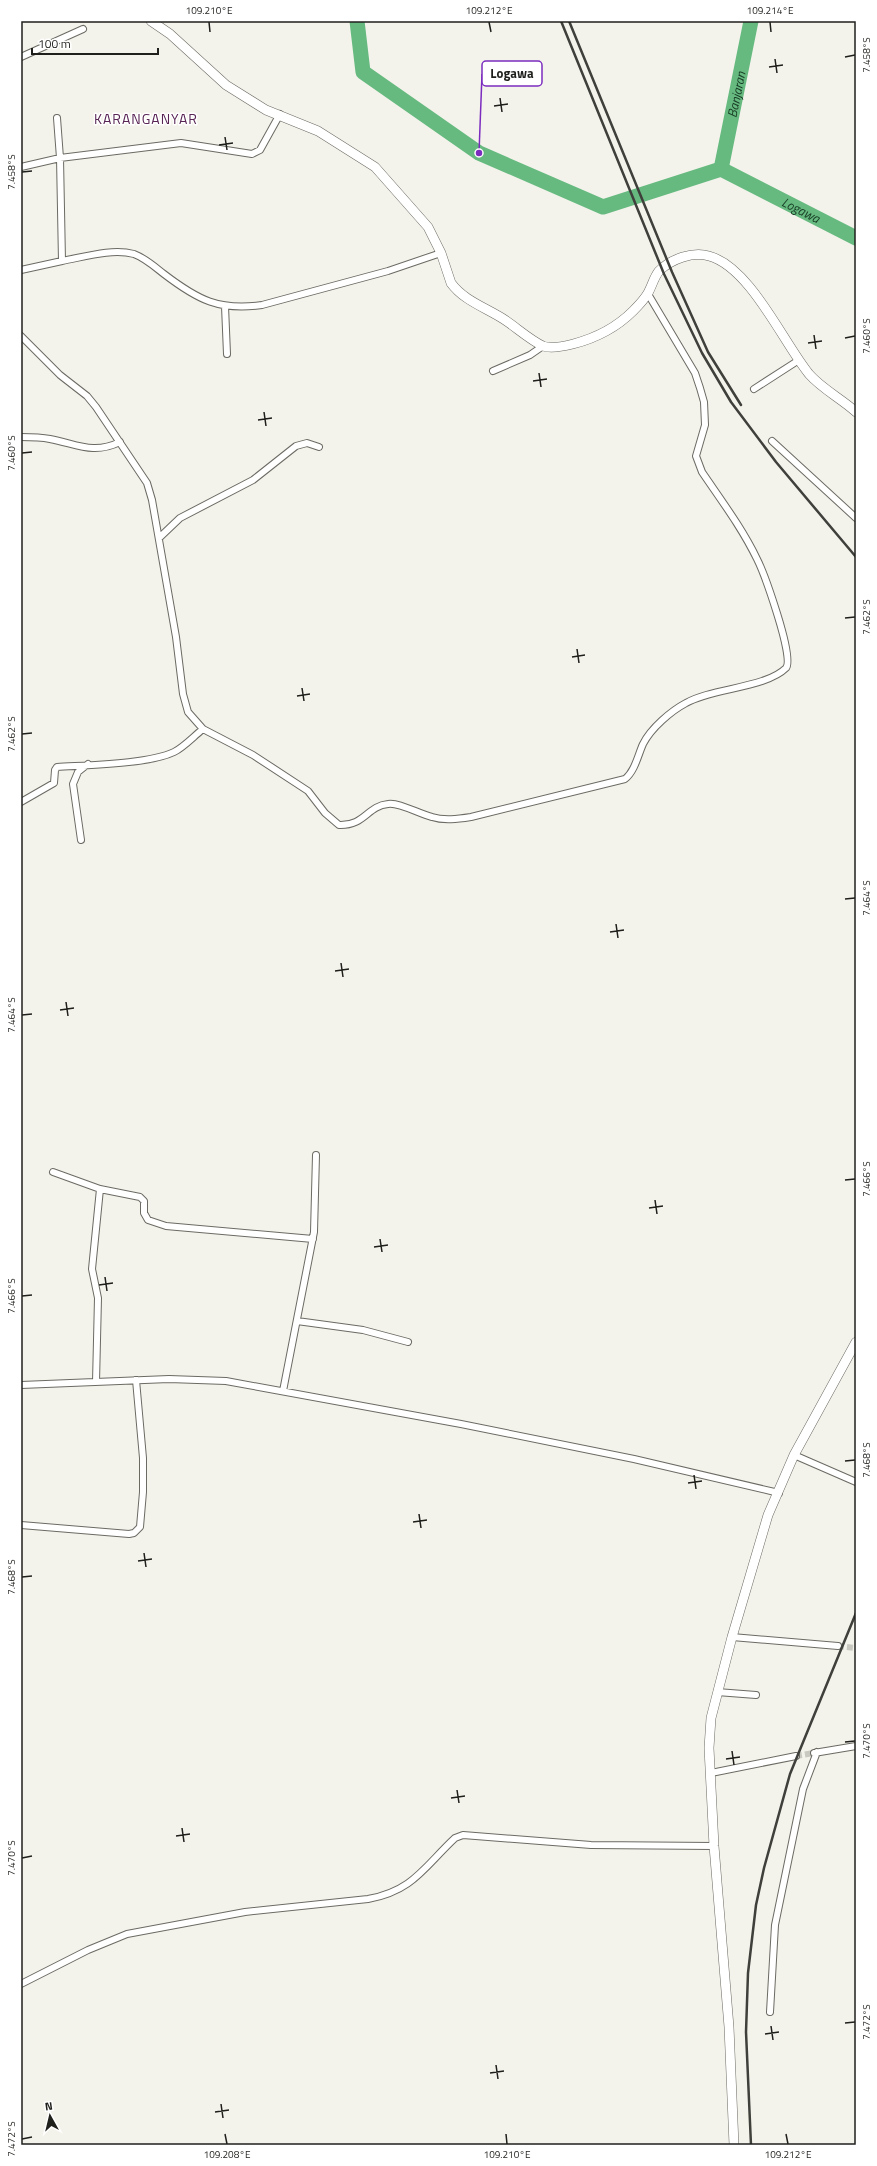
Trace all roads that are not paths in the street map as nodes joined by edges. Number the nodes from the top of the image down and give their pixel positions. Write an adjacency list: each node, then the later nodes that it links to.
1 (152, 21): 4 (street)
2 (83, 29): 3 (street)
3 (21, 57)
4 (278, 117): 6 (street); 8 (street)
5 (57, 118): 6 (street)
6 (60, 158): 7 (street); 9 (street)
7 (21, 167)
8 (439, 254): 12 (street); 14 (street)
9 (62, 261): 10 (street); 12 (street)
10 (21, 270)
11 (648, 294): 14 (street); 16 (street); 26 (street)
12 (225, 306): 15 (street)
13 (21, 336): 22 (street)
14 (544, 346): 17 (street)
15 (227, 354)
16 (799, 360): 18 (street); 19 (street)
17 (493, 371)
18 (754, 389)
19 (856, 412)
20 (21, 437): 22 (street)
21 (772, 441): 24 (street)
22 (120, 442): 25 (street)
23 (319, 447): 25 (street)
24 (856, 518)
25 (159, 538): 26 (street)
26 (203, 729): 27 (street)
27 (88, 764): 28 (street); 29 (street)
28 (21, 802)
29 (81, 840)
30 (316, 1155): 33 (street)
31 (53, 1172): 32 (street)
32 (100, 1189): 33 (street); 38 (street)
33 (313, 1239): 34 (street)
34 (297, 1321): 35 (street); 40 (street)
35 (408, 1342)
36 (856, 1342): 41 (street)
37 (136, 1380): 38 (street); 40 (street); 44 (street)
38 (96, 1382): 39 (street)
39 (21, 1385)
40 (283, 1391): 43 (street)
41 (794, 1456): 42 (street); 43 (street)
42 (856, 1482)
43 (778, 1493): 45 (street)
44 (21, 1525)
45 (732, 1637): 46 (street); 47 (street)
46 (838, 1646)
47 (717, 1692): 48 (street); 51 (street)
48 (756, 1695)
49 (856, 1746): 54 (street)
50 (796, 1756): 51 (street)
51 (711, 1773): 52 (street)
52 (714, 1846): 53 (street); 55 (street)
53 (21, 1984)
54 (770, 2012)
55 (734, 2145)

